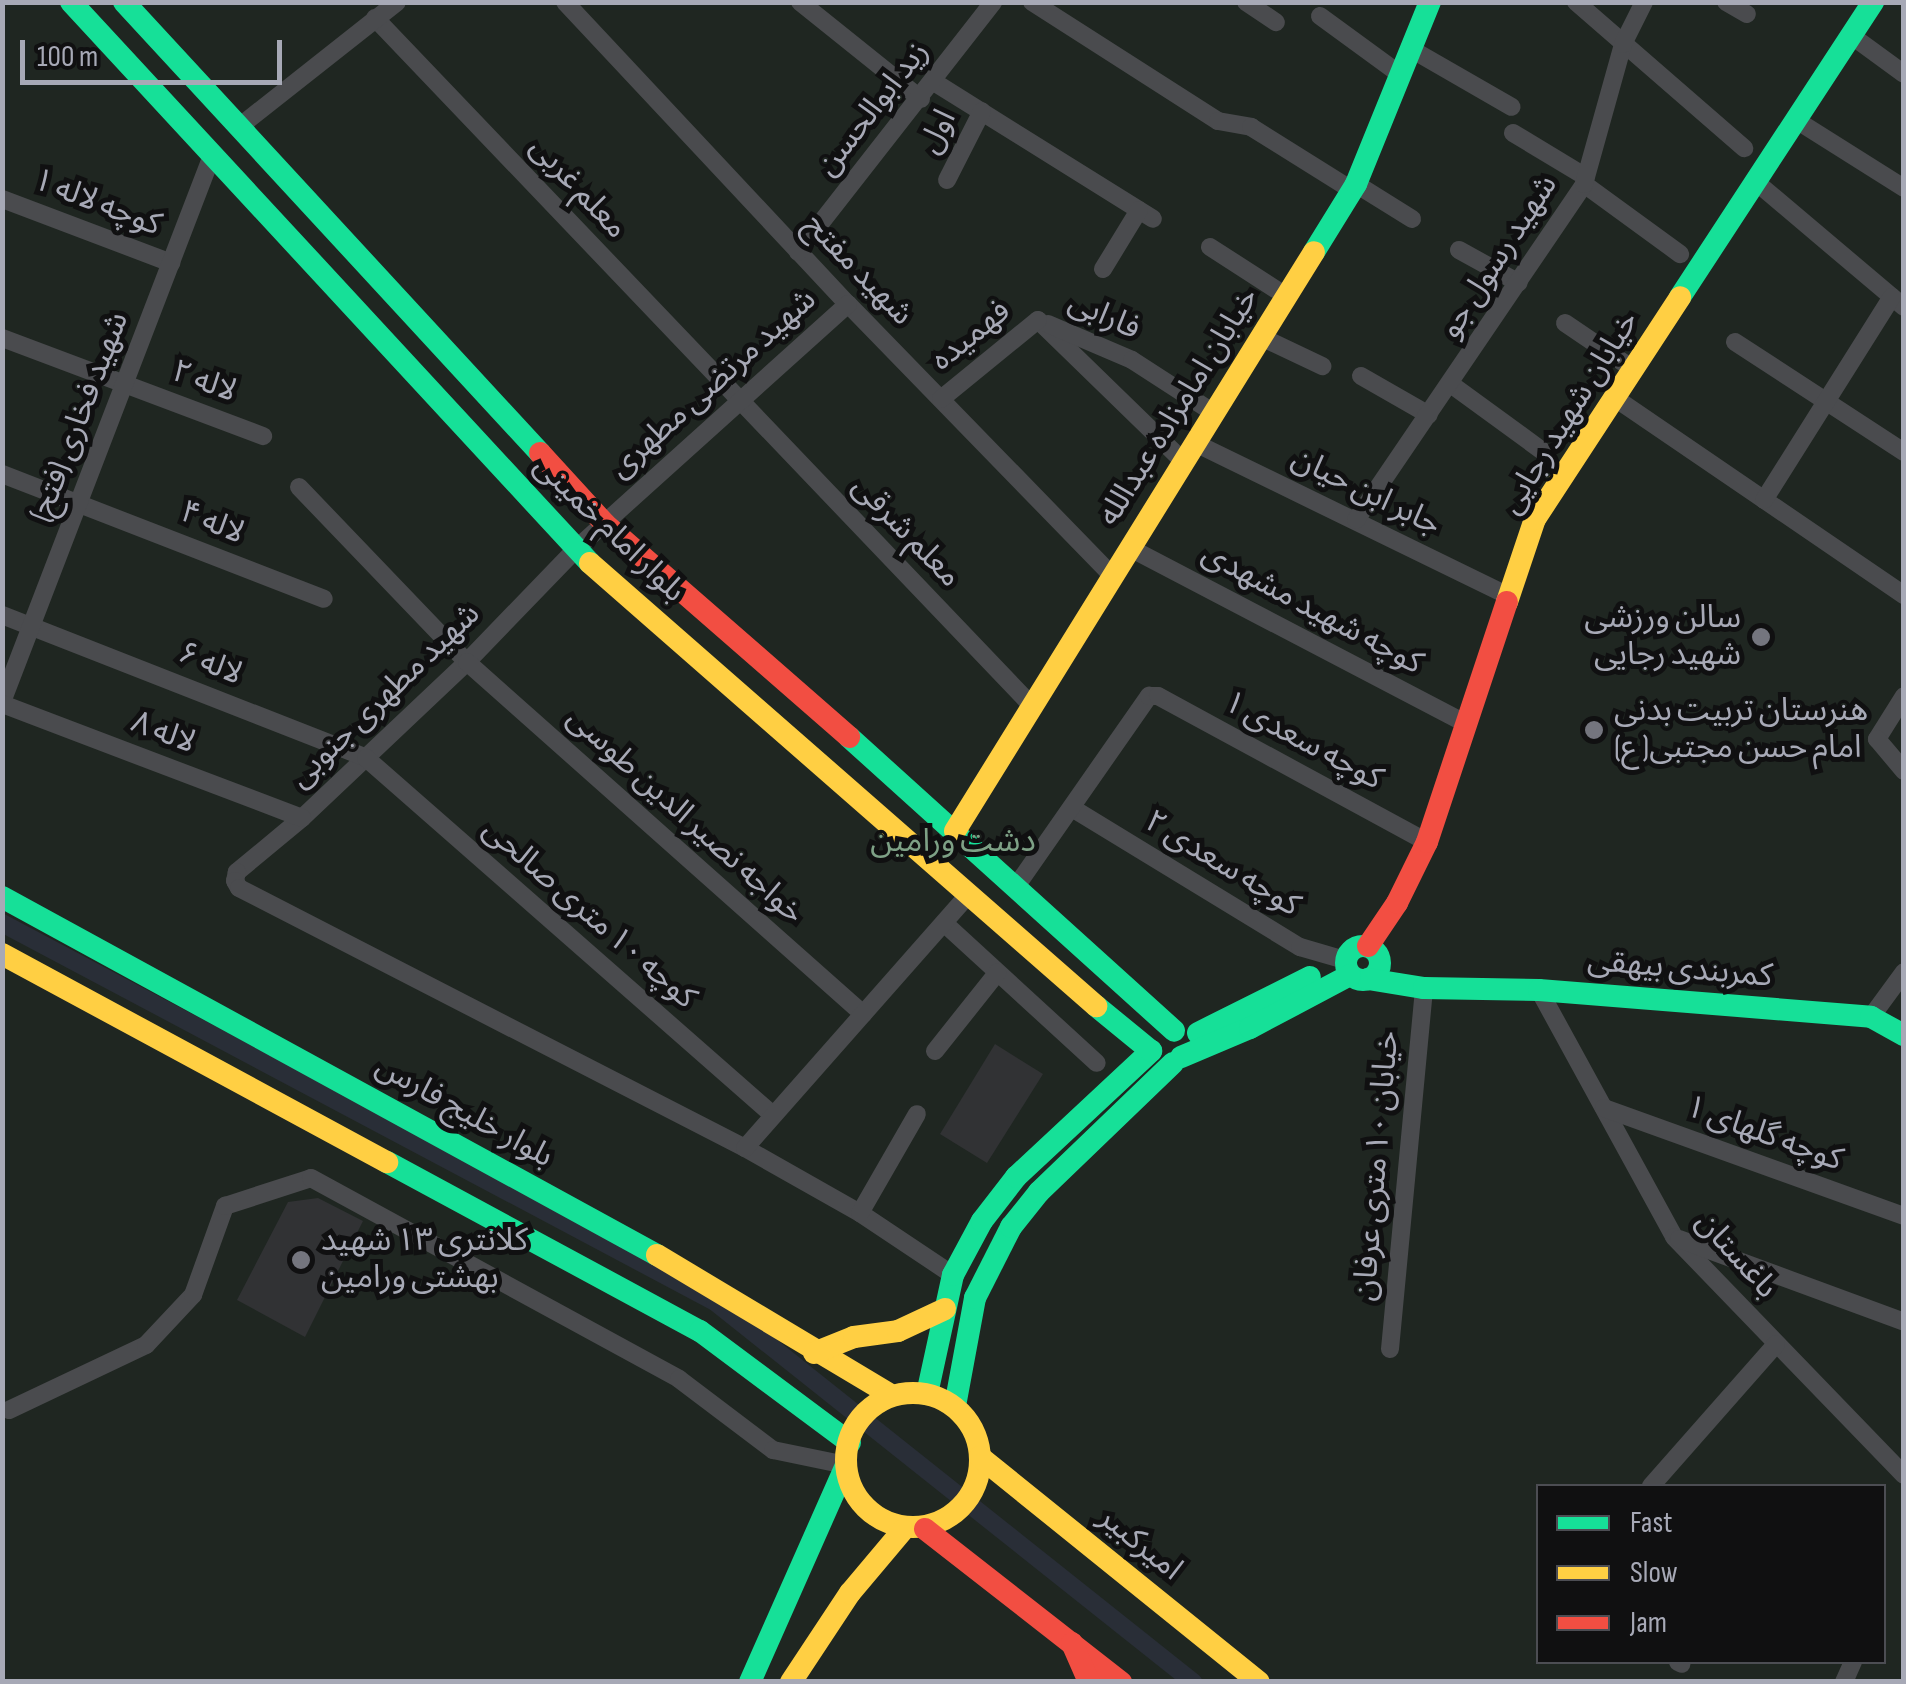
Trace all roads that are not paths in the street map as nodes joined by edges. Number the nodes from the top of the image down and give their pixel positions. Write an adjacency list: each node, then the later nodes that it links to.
1 (72, 2): 31 (main road, بلوار امام خمینی)
2 (124, 2): 28 (main road, بلوار امام خمینی)
3 (397, 2): 16 (street)
4 (565, 2): 41 (street, شهید مفتح)
5 (800, 2): 24 (street)
6 (993, 2): 23 (street, زید ابوالحسن)
7 (1032, 2): 35 (street)
8 (1246, 2): 17 (street)
9 (1430, 2): 20 (main road, خیابان امامزاده عبدالله)
10 (1576, 2): 19 (street)
11 (1644, 2): 19 (street, شهید رسول جو)
12 (1726, 2): 14 (street)
13 (1873, 2): 18 (main road, خیابان شهید رجایی)
14 (1747, 14)
15 (1320, 16): 22 (street)
16 (375, 18): 28 (street); 60 (street, معلم غربی)
17 (1276, 22)
18 (1852, 36): 21 (street); 27 (main road, خیابان شهید رجایی)
19 (1623, 44): 30 (street); 33 (street, شهید رسول جو)
20 (1411, 49): 22 (main road, خیابان امامزاده عبدالله); 25 (street)
21 (1904, 74)
22 (1400, 75): 35 (main road, خیابان امامزاده عبدالله)
23 (934, 82): 24 (street, زید ابوالحسن); 26 (street)
24 (921, 99): 41 (street, زید ابوالحسن)
25 (1512, 107)
26 (982, 111): 32 (street, اول); 44 (street)
27 (1796, 120): 34 (main road, خیابان شهید رجایی); 36 (street)
28 (239, 127): 74 (main road, بلوار امام خمینی)
29 (1513, 132): 33 (street)
30 (1744, 148)
31 (213, 153): 43 (street, شهید فخاری (فتح)); 76 (main road, بلوار امام خمینی)
32 (947, 180)
33 (1585, 180): 42 (street); 45 (street, شهید رسول جو)
34 (1756, 182): 47 (street); 55 (main road, خیابان شهید رجایی)
35 (1354, 187): 38 (street); 46 (main road, خیابان امامزاده عبدالله)
36 (1904, 188)
37 (2, 199): 43 (street, کوچه لاله ۱)
38 (1412, 219)
39 (1210, 248): 46 (street)
40 (1459, 250): 45 (street)
41 (798, 252): 48 (street, شهید مفتح)
42 (1680, 254)
43 (171, 263): 57 (street, شهید فخاری (فتح))
44 (1103, 269)
45 (1519, 283): 58 (street, شهید رسول جو)
46 (1286, 296): 51 (main road, خیابان امامزاده عبدالله)
47 (1898, 302): 62 (street)
48 (848, 304): 60 (street, شهید مرتضی مطهری); 61 (street, شهید مفتح)
49 (1038, 320): 61 (street, فهمیده); 63 (street, فارابی); 66 (street, فارابی)
50 (1565, 323): 55 (street)
51 (1261, 337): 54 (street); 63 (main road, خیابان امامزاده عبدالله)
52 (2, 338): 57 (street, لاله ۲)
53 (1736, 342): 62 (street)
54 (1322, 366)
55 (1633, 369): 59 (main road, خیابان شهید رجایی)
56 (1360, 376): 64 (street)
57 (124, 384): 65 (street, لاله ۲); 72 (street, شهید فخاری (فتح))
58 (1452, 385): 64 (street, شهید رسول جو); 67 (street)
59 (1614, 398): 71 (street); 78 (main road, خیابان شهید رجایی)
60 (737, 399): 74 (street, شهید مرتضی مطهری); 86 (street, معلم شرقی)
61 (941, 399): 77 (street, شهید مفتح)
62 (1828, 403): 68 (street); 71 (street)
63 (1214, 413): 66 (main road, خیابان امامزاده عبدالله)
64 (1429, 415): 73 (street, شهید رسول جو)
65 (263, 436)
66 (1189, 452): 73 (street, جابر ابن حیان); 75 (main road, خیابان امامزاده عبدالله)
67 (1544, 452)
68 (1904, 452)
69 (2, 474): 72 (street, لاله ۴)
70 (299, 487): 83 (street, خواجه نصیر الدین طوسی)
71 (1764, 500): 79 (street)
72 (79, 502): 80 (street, لاله ۴); 82 (street, شهید فخاری (فتح))
73 (1356, 520): 78 (street, جابر ابن حیان)
74 (604, 524): 76 (street, شهید مرتضی مطهری); 92 (main road, بلوار امام خمینی)
75 (1130, 548): 77 (main road, خیابان امامزاده عبدالله); 87 (street, کوچه شهید مشهدی)
76 (575, 550): 83 (street, شهید مطهری جنوبی); 95 (main road, بلوار امام خمینی)
77 (1112, 574): 86 (main road, خیابان امامزاده عبدالله)
78 (1509, 596): 87 (main road, خیابان شهید رجایی)
79 (1904, 596)
80 (324, 599)
81 (2, 615): 82 (street, لاله ۶)
82 (32, 626): 85 (street, شهید فخاری (فتح)); 88 (street, لاله ۶)
83 (468, 662): 88 (street, شهید مطهری جنوبی); 104 (street, خواجه نصیر الدین طوسی)
84 (1904, 696): 89 (street)
85 (2, 703): 91 (street, لاله ۸)
86 (1032, 706): 92 (main road, خیابان امامزاده عبدالله)
87 (1467, 724): 93 (main road, خیابان شهید رجایی)
88 (366, 758): 91 (street, شهید مطهری جنوبی); 113 (street, کوچه ۱۰ متری صالحی)
89 (1904, 771)
90 (1072, 808): 93 (street, کوچه سعدی ۱); 94 (street); 99 (street, کوچه سعدی ۲)
91 (302, 818): 114 (street, شهید مطهری جنوبی)
92 (955, 830): 94 (main road, بلوار امام خمینی)
93 (1427, 842): 99 (main road, خیابان شهید رجایی)
94 (1018, 885): 107 (main road, بلوار امام خمینی)
95 (967, 896): 97 (street); 109 (main road, بلوار امام خمینی)
96 (2, 897): 123 (main road, بلوار خلیج فارس)
97 (944, 922): 101 (street); 104 (street)
98 (2, 954): 127 (main road)
99 (1362, 964): 102 (main road, کمربندی بیهقی); 107 (main road, خیابان شهید رجایی)
100 (1904, 972): 105 (street)
101 (998, 973): 108 (street); 110 (street)
102 (1436, 988): 103 (main road, کمربندی بیهقی); 122 (street, خیابان ۱۰ متری عرفان)
103 (1539, 990): 105 (main road, کمربندی بیهقی); 111 (street, باغستان)
104 (863, 1014): 113 (street)
105 (1871, 1017): 106 (main road, کمربندی بیهقی)
106 (1904, 1035)
107 (1178, 1048): 109 (main road); 125 (main road)
108 (935, 1051)
109 (1151, 1052): 118 (main road)
110 (1097, 1063)
111 (1604, 1108): 116 (street, کوچه گلهای ۱); 117 (street, باغستان)
112 (917, 1114): 115 (street)
113 (773, 1115): 114 (street)
114 (745, 1148): 115 (street)
115 (860, 1213): 118 (street)
116 (1904, 1216)
117 (1674, 1237): 120 (street); 121 (street, باغستان)
118 (953, 1275): 119 (main road)
119 (945, 1309): 123 (main road); 124 (main road)
120 (1904, 1322)
121 (1776, 1344): 129 (street, باغستان); 130 (street)
122 (1390, 1349)
123 (814, 1353): 127 (main road, بلوار خلیج فارس)
124 (926, 1394): 125 (main road); 127 (main road)
125 (954, 1406): 128 (main road)
126 (9, 1410): 127 (street)
127 (862, 1427): 131 (main road); 133 (main road)
128 (980, 1456): 131 (main road); 137 (main road, امیرکبیر)
129 (1904, 1476)
130 (1653, 1484)
131 (914, 1529): 132 (main road); 134 (main road)
132 (1072, 1643): 135 (main road); 136 (main road)
133 (750, 1682)
134 (791, 1682)
135 (1089, 1682)
136 (1120, 1682)
137 (1259, 1682)

